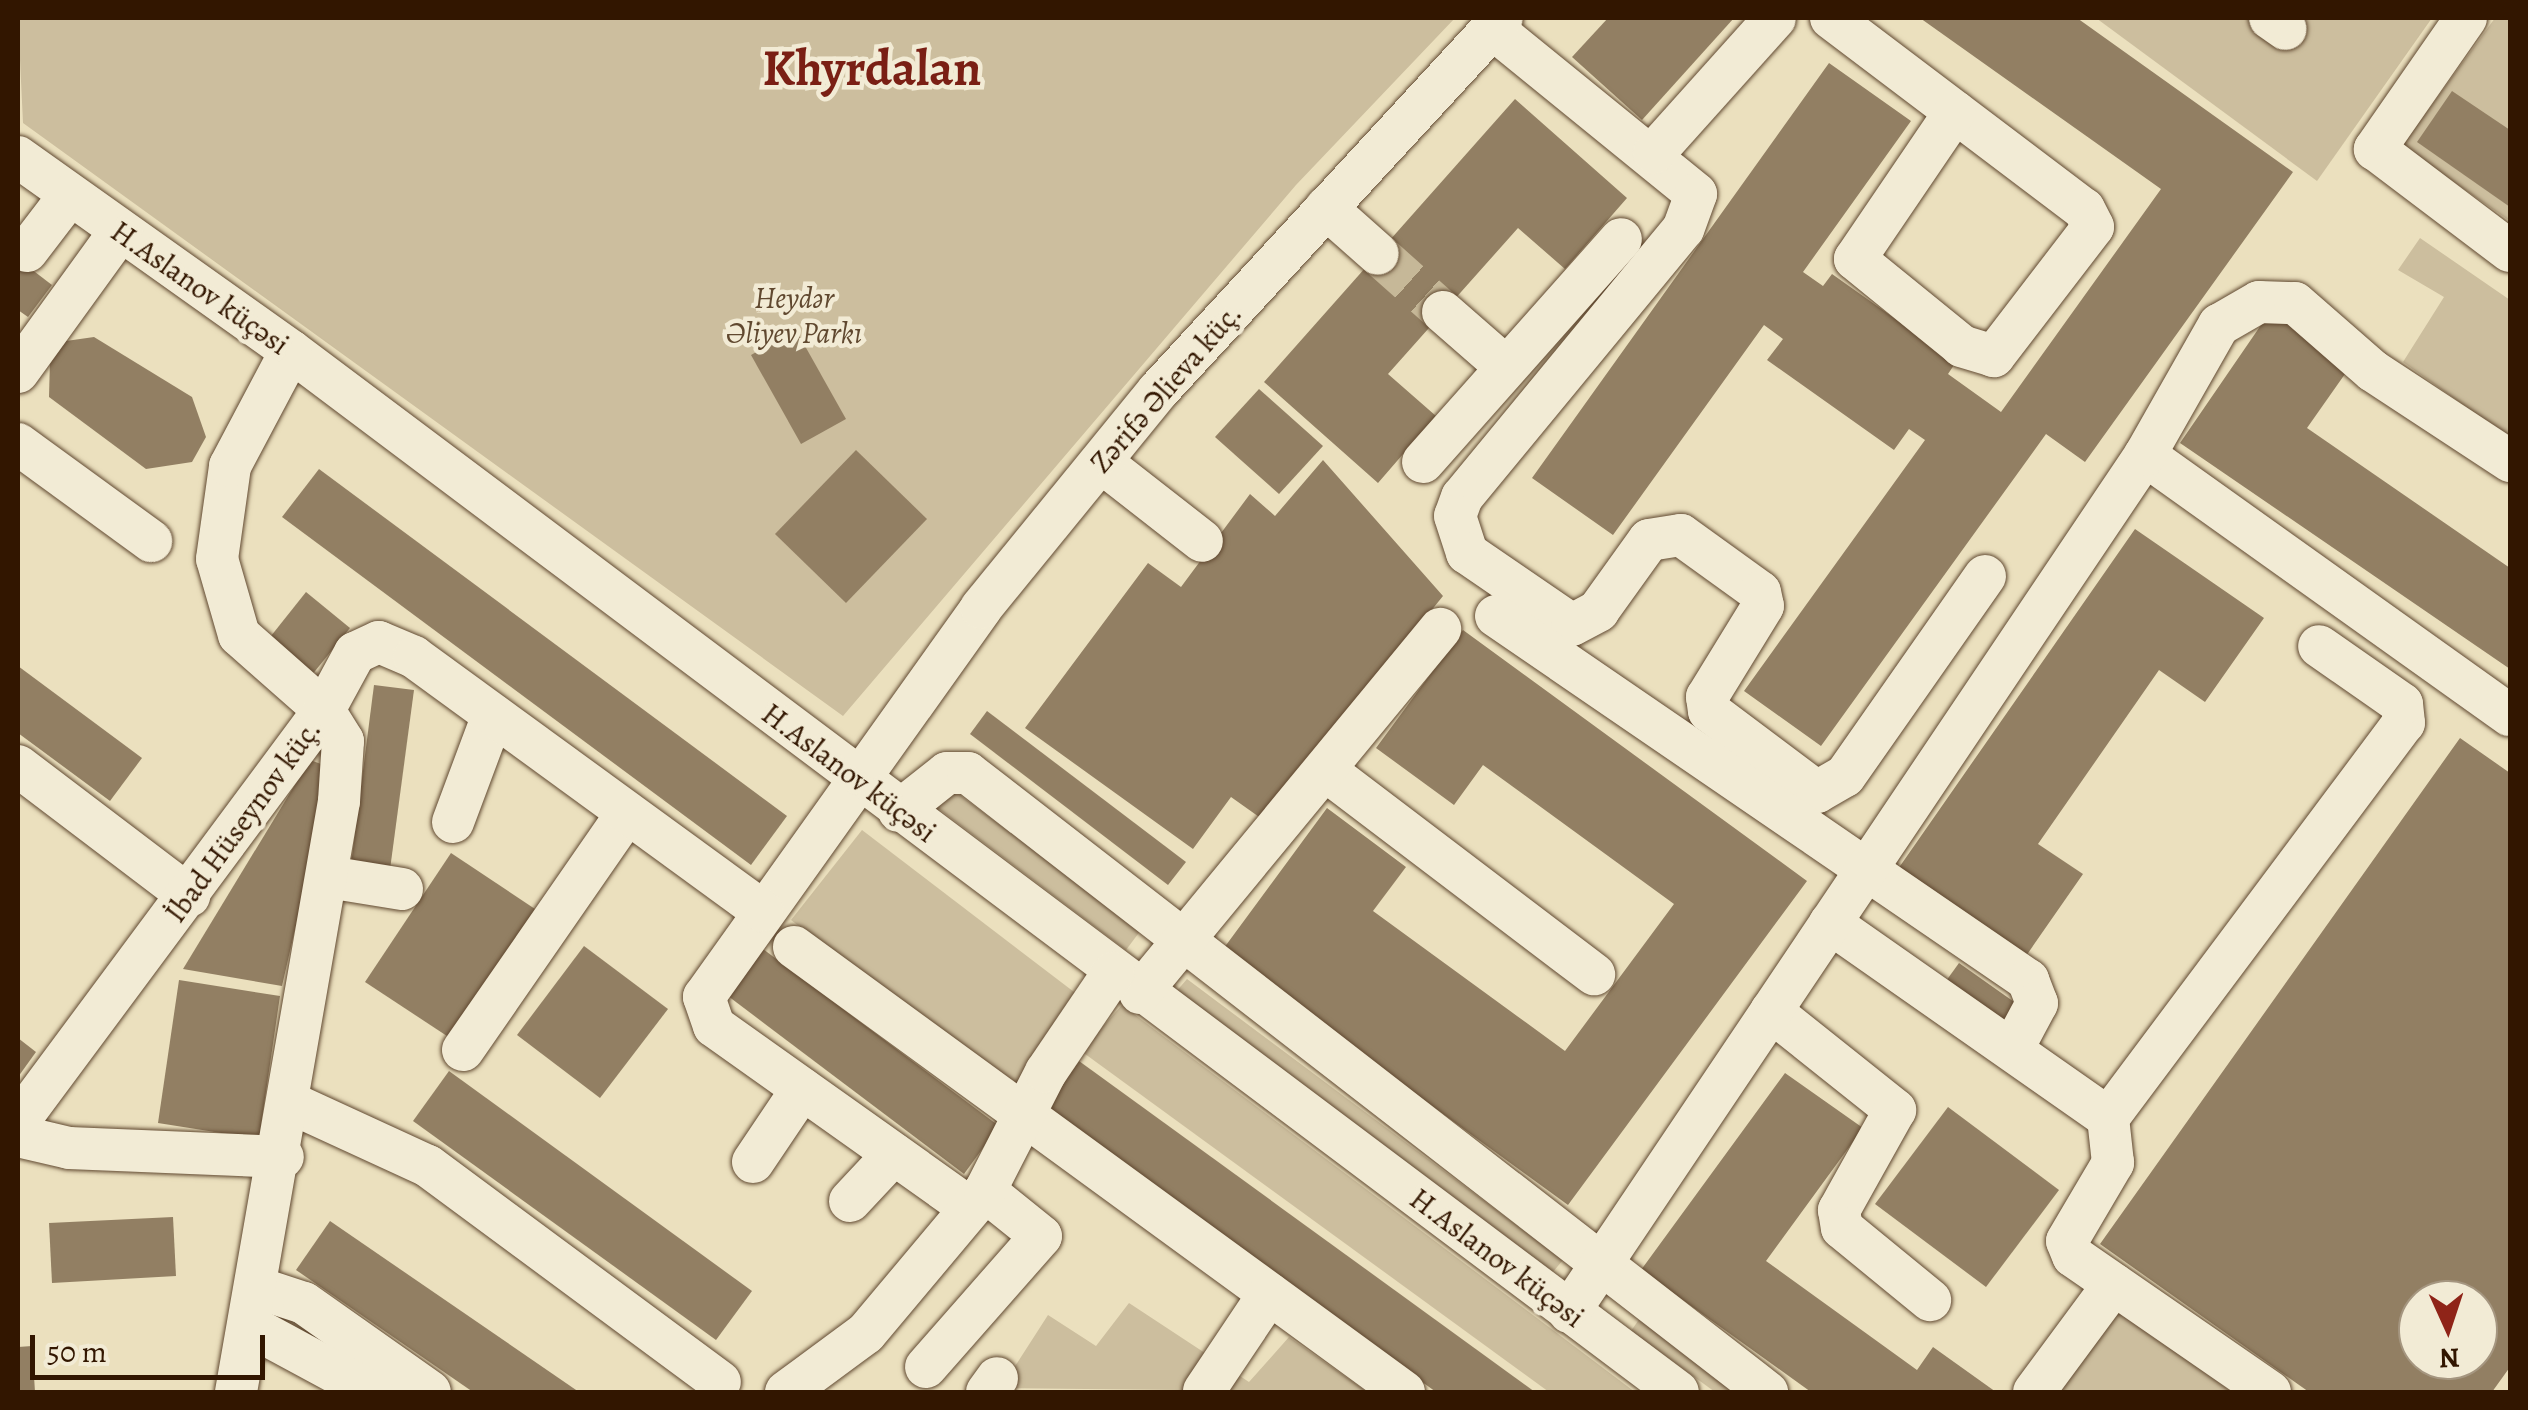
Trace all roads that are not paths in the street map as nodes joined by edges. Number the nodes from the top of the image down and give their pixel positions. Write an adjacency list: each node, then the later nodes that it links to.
1 (1776, 18): 6 (street)
2 (1831, 18): 5 (street)
3 (2466, 18): 13 (street)
4 (1497, 23): 6 (street); 9 (street, Zərifə Əlieva küç.)
5 (1955, 112): 5 (street)
6 (1654, 153): 26 (street)
7 (18, 157): 8 (street, H.Aslanov küçəsi)
8 (70, 196): 10 (street, H.Aslanov küçəsi); 12 (street)
9 (1326, 208): 14 (street); 22 (street, Zərifə Əlieva küç.)
10 (120, 230): 16 (street, H.Aslanov küçəsi); 17 (street)
11 (1621, 239): 18 (street)
12 (27, 251)
13 (2510, 251)
14 (1378, 254)
15 (1443, 312): 18 (street)
16 (291, 351): 30 (street, İbad Hüseynov küç.); 35 (street, H.Aslanov küçəsi)
17 (22, 358)
18 (1506, 368): 23 (street)
19 (18, 444): 24 (street)
20 (2145, 455): 21 (street); 32 (street); 40 (street)
21 (2510, 461)
22 (1102, 462): 25 (street); 35 (street, Zərifə Əlieva küç.)
23 (1423, 462)
24 (151, 541)
25 (1202, 541)
26 (1985, 576)
27 (1496, 616): 40 (street)
28 (1440, 629): 34 (street)
29 (2319, 646): 56 (street)
30 (324, 710): 31 (street); 41 (street); 43 (street, İbad Hüseynov küç.)
31 (493, 715): 37 (street); 38 (street)
32 (2510, 716)
33 (18, 766): 43 (street)
34 (1324, 770): 46 (street); 48 (street)
35 (854, 778): 36 (street, H.Aslanov küçəsi); 44 (street, Zərifə Əlieva küç.)
36 (899, 810): 46 (street); 49 (street, H.Aslanov küçəsi)
37 (627, 813): 44 (street); 52 (street)
38 (452, 822)
39 (1243, 824): 46 (street)
40 (1864, 873): 45 (street); 51 (street)
41 (328, 877): 42 (street); 54 (street)
42 (402, 889)
43 (189, 896): 57 (street, İbad Hüseynov küç.)
44 (762, 911): 53 (street, Zərifə Əlieva küç.)
45 (1830, 923): 50 (street); 51 (street)
46 (1171, 935): 49 (street); 64 (street)
47 (794, 947): 55 (street)
48 (1594, 974)
49 (1127, 983): 55 (street); 69 (street, H.Aslanov küçəsi)
50 (1771, 1011): 64 (street); 67 (street)
51 (2013, 1048): 56 (street)
52 (463, 1050)
53 (802, 1089): 59 (street); 61 (street)
54 (292, 1104): 60 (street); 71 (street)
55 (1023, 1118): 62 (street); 66 (street)
56 (2108, 1118): 65 (street)
57 (18, 1122)
58 (18, 1136): 60 (street)
59 (894, 1154): 62 (street); 63 (street)
60 (283, 1156): 68 (street)
61 (753, 1162)
62 (978, 1199): 70 (street); 72 (street)
63 (850, 1201)
64 (1599, 1268): 69 (street); 79 (street)
65 (2114, 1284): 80 (street); 81 (street)
66 (1269, 1294): 73 (street); 77 (street)
67 (1930, 1300)
68 (254, 1307): 74 (street); 75 (street); 76 (street)
69 (1569, 1312): 78 (street, H.Aslanov küçəsi)
70 (926, 1367)
71 (720, 1382)
72 (793, 1391)
73 (1204, 1391)
74 (236, 1392)
75 (372, 1392)
76 (430, 1392)
77 (1404, 1392)
78 (1675, 1392)
79 (1767, 1392)
80 (2034, 1392)
81 (2270, 1392)

